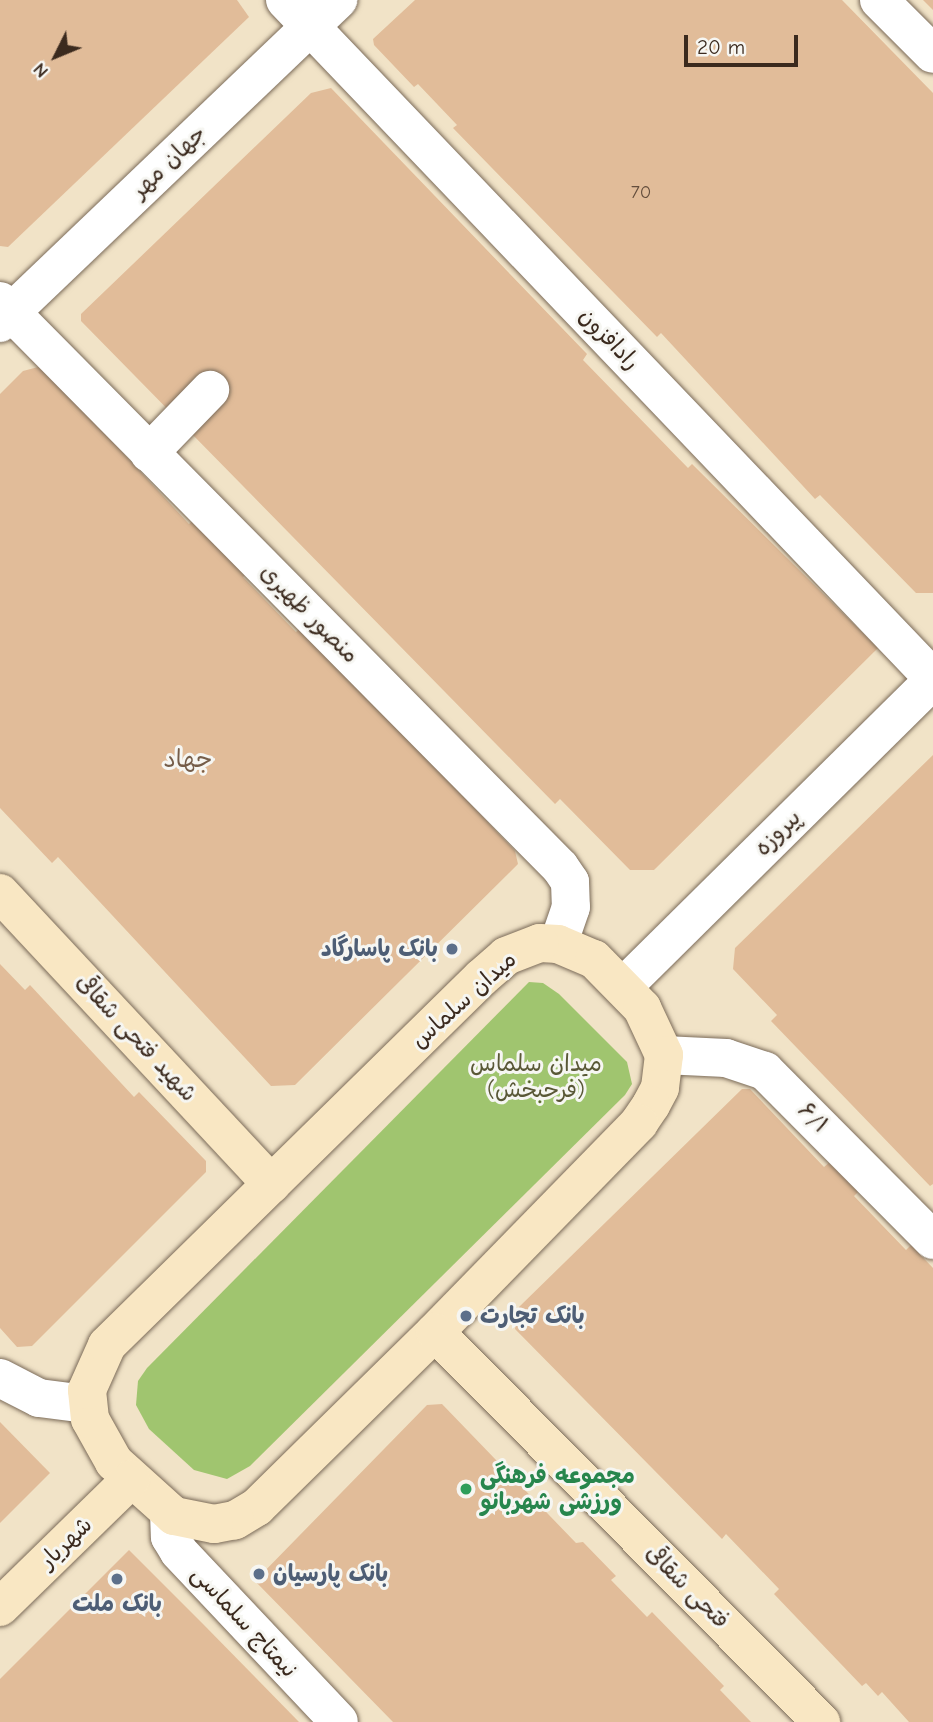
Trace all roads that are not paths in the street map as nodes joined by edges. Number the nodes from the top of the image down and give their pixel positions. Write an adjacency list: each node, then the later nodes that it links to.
1 (338, 0): 3 (street, جهان مهر)
2 (879, 0): 4 (street)
3 (298, 13): 5 (street, جهان مهر); 8 (street, رادافزون)
4 (933, 54)
5 (4, 313): 7 (street, منصور ظهیری)
6 (210, 390): 7 (street)
7 (149, 453): 10 (street, منصور ظهیری)
8 (933, 679): 11 (street, پیروزه)
9 (0, 893): 13 (main road, شهید فتحی شقاقی)
10 (558, 944): 11 (main road); 13 (main road, میدان سلماس)
11 (624, 986): 12 (main road)
12 (664, 1055): 14 (street, ۶/۱); 15 (main road)
13 (271, 1184): 17 (main road, میدان سلماس)
14 (933, 1240)
15 (435, 1332): 19 (main road); 22 (main road, فتحی شقاقی)
16 (0, 1378): 17 (street)
17 (86, 1404): 18 (main road)
18 (131, 1479): 19 (main road); 20 (main road, شهریار)
19 (169, 1512): 21 (street, نیمتاج سلماسی)
20 (0, 1607)
21 (339, 1722)
22 (821, 1722)

